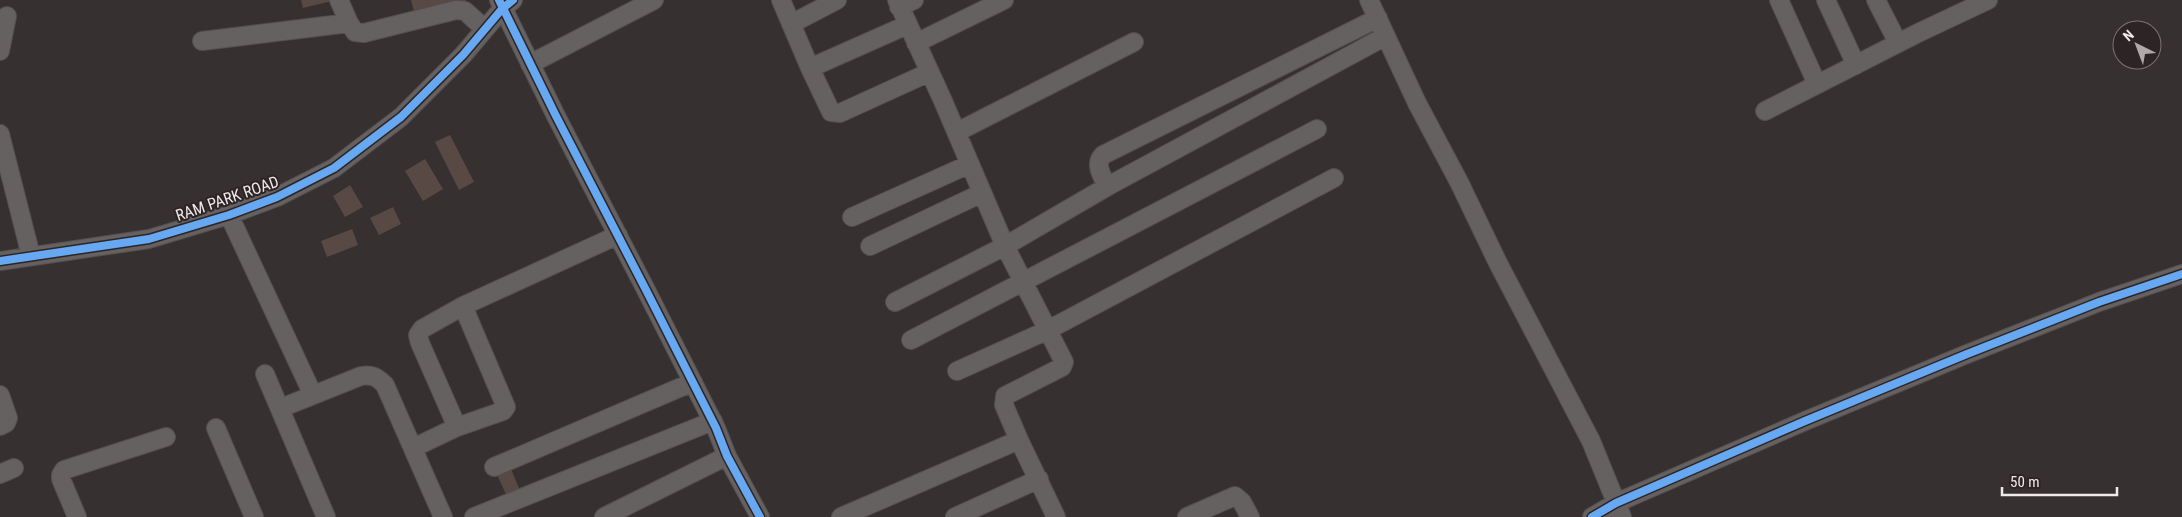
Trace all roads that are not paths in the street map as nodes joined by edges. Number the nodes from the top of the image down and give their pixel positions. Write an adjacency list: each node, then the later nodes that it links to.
1 (339, 0): 14 (street)
2 (654, 0): 24 (street)
3 (781, 0): 15 (street)
4 (837, 0): 15 (street)
5 (1004, 0): 21 (street)
6 (1778, 0): 28 (street)
7 (1826, 0): 25 (street)
8 (1876, 0): 22 (street)
9 (1988, 0): 22 (street)
10 (903, 2): 16 (street)
11 (505, 3): 17 (street, RAM PARK ROAD); 24 (street)
12 (1376, 6): 18 (street); 35 (street)
13 (7, 16): 23 (street)
14 (349, 23): 17 (street); 19 (street)
15 (791, 24): 26 (street)
16 (907, 25): 21 (street); 26 (street)
17 (485, 29): 37 (street, RAM PARK ROAD)
18 (1386, 36): 35 (street); 66 (street)
19 (202, 41)
20 (1134, 42): 31 (street)
21 (916, 43): 27 (street)
22 (1898, 43): 25 (street)
23 (0, 51)
24 (530, 64): 39 (street)
25 (1856, 65): 28 (street)
26 (810, 68): 27 (street)
27 (930, 72): 31 (street)
28 (1817, 84): 29 (street)
29 (1765, 111)
30 (1317, 129): 45 (street)
31 (957, 132): 33 (street)
32 (0, 134): 42 (street)
33 (970, 164): 36 (street); 38 (street)
34 (1334, 178): 48 (street)
35 (1107, 186): 41 (street)
36 (982, 193): 40 (street); 41 (street)
37 (228, 215): 42 (street, RAM PARK ROAD); 54 (street)
38 (852, 217)
39 (618, 235): 47 (street); 52 (street)
40 (870, 246)
41 (1004, 246): 45 (street); 46 (street)
42 (31, 256): 43 (street, RAM PARK ROAD)
43 (0, 261)
44 (2182, 274): 66 (street)
45 (1023, 282): 48 (street); 49 (street)
46 (895, 302)
47 (463, 306): 58 (street); 58 (street)
48 (1048, 330): 50 (street); 61 (street)
49 (911, 340)
50 (956, 371)
51 (265, 374): 55 (street)
52 (693, 382): 56 (street); 64 (street)
53 (0, 395): 57 (street)
54 (313, 395): 55 (street); 62 (street)
55 (280, 408): 69 (street)
56 (713, 421): 63 (street); 71 (street)
57 (0, 426)
58 (457, 427): 62 (street)
59 (216, 428): 68 (street)
60 (166, 438): 67 (street)
61 (1019, 440): 65 (street); 74 (street)
62 (413, 448): 70 (street)
63 (727, 456): 72 (street); 73 (street)
64 (494, 467)
65 (1039, 479): 75 (street); 76 (street)
66 (1619, 510): 79 (street)
67 (77, 517)
68 (254, 517)
69 (326, 517)
70 (443, 517)
71 (474, 517)
72 (604, 517)
73 (760, 517)
74 (841, 517)
75 (955, 517)
76 (1056, 517)
77 (1187, 517): 78 (street)
78 (1250, 517)
79 (1592, 517)

